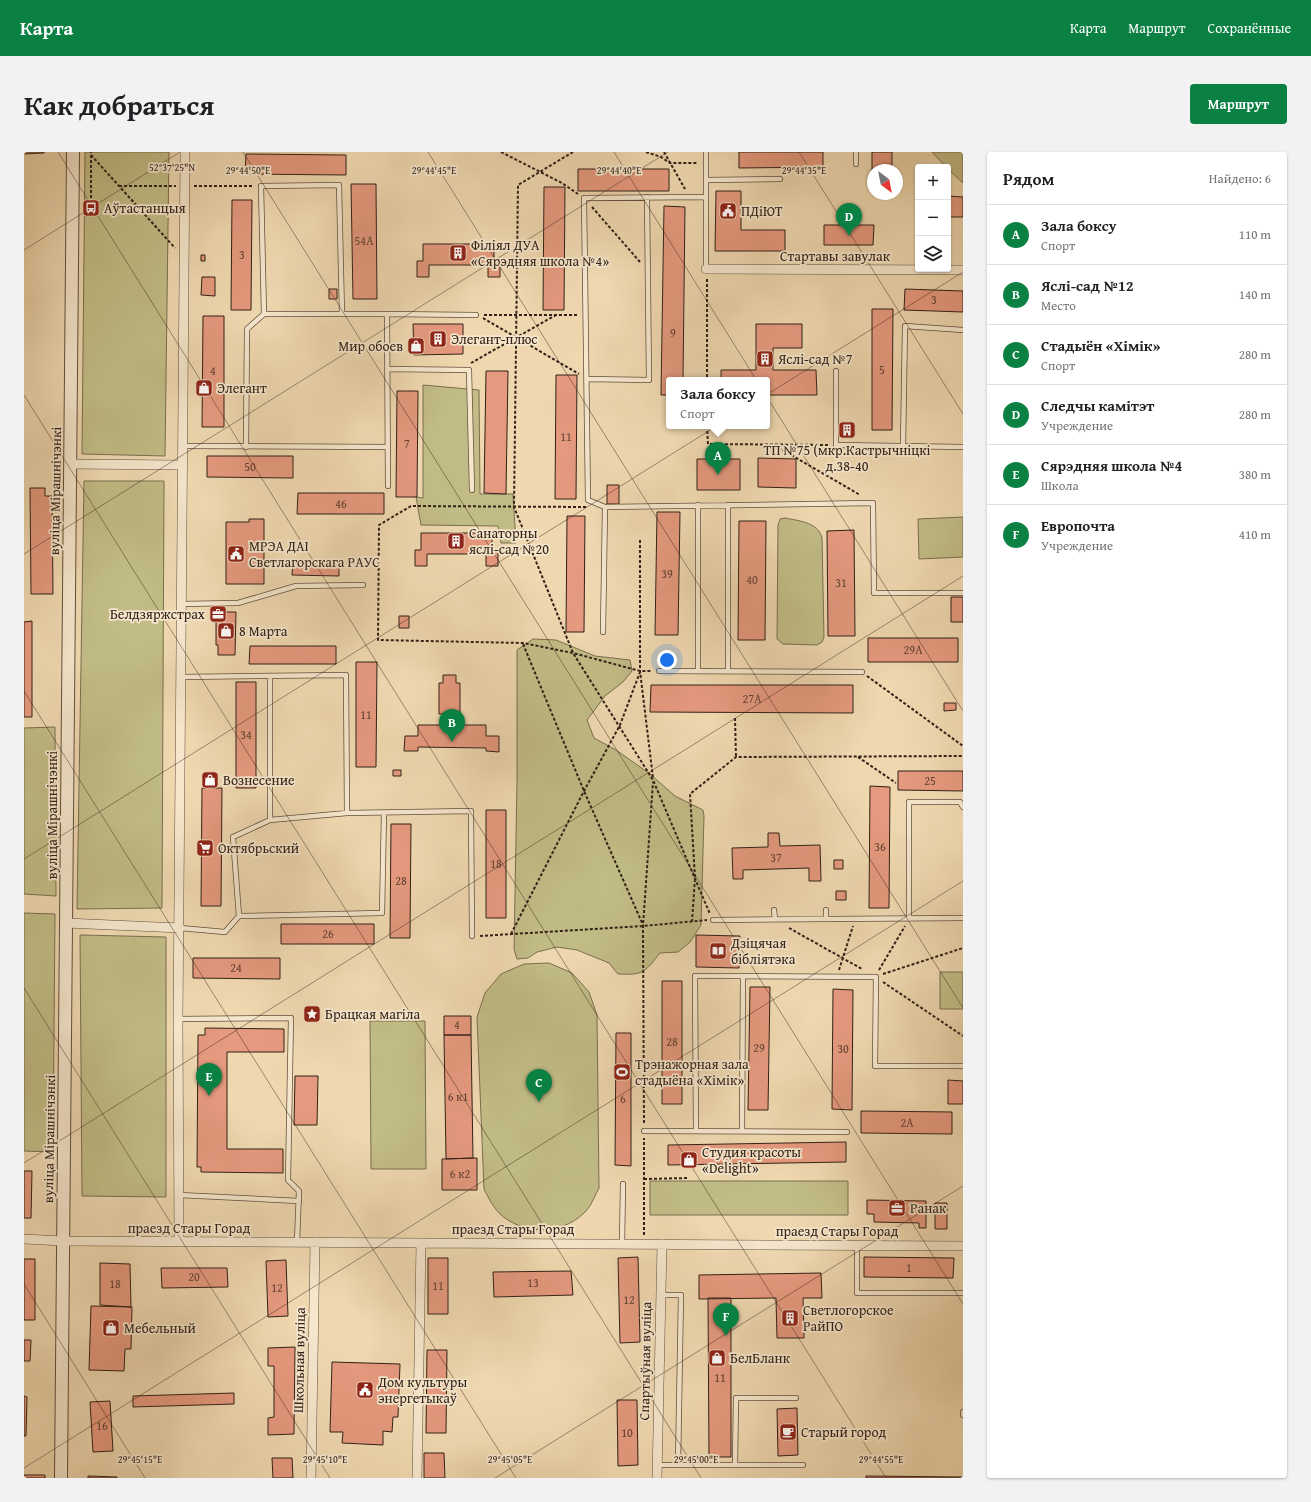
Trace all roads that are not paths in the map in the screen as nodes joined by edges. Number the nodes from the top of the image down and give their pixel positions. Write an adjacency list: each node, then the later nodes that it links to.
1 (73, 152): 25 (street, вуліца Мірашнічэнкі)
2 (185, 152): 20 (street)
3 (706, 152): 7 (lane)
4 (856, 152): 5 (lane)
5 (856, 164)
6 (780, 179): 7 (lane)
7 (706, 180): 8 (lane)
8 (706, 197): 9 (lane); 10 (lane)
9 (647, 198): 19 (lane); 19 (lane)
10 (706, 269): 11 (street, Стартавы завулак)
11 (963, 270)
12 (264, 314): 13 (lane); 13 (lane); 22 (lane)
13 (342, 314): 14 (lane)
14 (387, 314): 15 (lane); 17 (lane)
15 (476, 315)
16 (963, 330): 21 (lane)
17 (388, 369): 23 (lane); 28 (lane)
18 (836, 371): 21 (lane)
19 (587, 379): 31 (lane)
20 (182, 446): 22 (lane); 26 (street)
21 (903, 446): 24 (lane)
22 (246, 447): 23 (lane)
23 (387, 447): 27 (lane)
24 (963, 447)
25 (70, 464): 26 (street); 54 (street, вуліца Мірашнічэнкі)
26 (181, 465): 34 (street)
27 (388, 486)
28 (472, 490)
29 (698, 505): 30 (lane); 31 (lane); 37 (lane)
30 (728, 505): 33 (lane); 38 (lane)
31 (606, 506): 35 (lane)
32 (363, 585): 34 (lane)
33 (963, 593)
34 (181, 604): 41 (street)
35 (602, 632)
36 (659, 671): 37 (lane)
37 (698, 671): 38 (lane)
38 (728, 671): 39 (lane)
39 (862, 672)
40 (270, 676): 41 (lane); 44 (lane); 45 (lane)
41 (182, 678): 55 (street)
42 (963, 807): 52 (lane)
43 (384, 812): 44 (lane); 48 (lane); 56 (lane)
44 (347, 813): 45 (lane)
45 (270, 820): 48 (lane)
46 (774, 910): 50 (lane)
47 (826, 910): 51 (lane)
48 (238, 916): 55 (lane)
49 (963, 918): 52 (lane)
50 (775, 919): 51 (lane); 53 (lane)
51 (826, 919): 52 (lane)
52 (909, 919)
53 (713, 920)
54 (66, 923): 55 (street); 68 (street, вуліца Мірашнічэнкі)
55 (180, 928): 58 (street)
56 (472, 936)
57 (743, 976): 59 (lane); 61 (lane); 62 (lane)
58 (178, 1019): 65 (street); 66 (lane)
59 (963, 1066)
60 (644, 1131): 61 (lane)
61 (696, 1131): 62 (lane)
62 (742, 1131): 63 (lane)
63 (847, 1132)
64 (622, 1184): 73 (lane)
65 (179, 1195): 66 (lane); 69 (street)
66 (299, 1201): 70 (lane)
67 (24, 1239): 68 (street, праезд Стары Горад)
68 (63, 1241): 69 (street, праезд Стары Горад); 86 (street, вуліца Мірашнічэнкі)
69 (179, 1242): 70 (street, праезд Стары Горад)
70 (297, 1242): 71 (street, праезд Стары Горад)
71 (315, 1242): 72 (street, праезд Стары Горад); 87 (street, Школьная вуліца)
72 (421, 1243): 73 (street, праезд Стары Горад); 88 (street)
73 (622, 1244): 74 (street, праезд Стары Горад)
74 (662, 1244): 75 (street, праезд Стары Горад); 78 (street, Спартыўная вуліца)
75 (857, 1245): 76 (street, праезд Стары Горад); 77 (lane)
76 (963, 1246)
77 (963, 1293)
78 (661, 1295): 82 (street, Спартыўная вуліца); 83 (lane)
79 (796, 1398): 84 (lane)
80 (963, 1412): 81 (lane)
81 (963, 1416)
82 (658, 1465): 83 (lane); 89 (street, Спартыўная вуліца)
83 (678, 1465): 84 (lane)
84 (735, 1465): 85 (lane)
85 (803, 1465)
86 (61, 1478)
87 (312, 1478)
88 (417, 1478)
89 (657, 1478)

